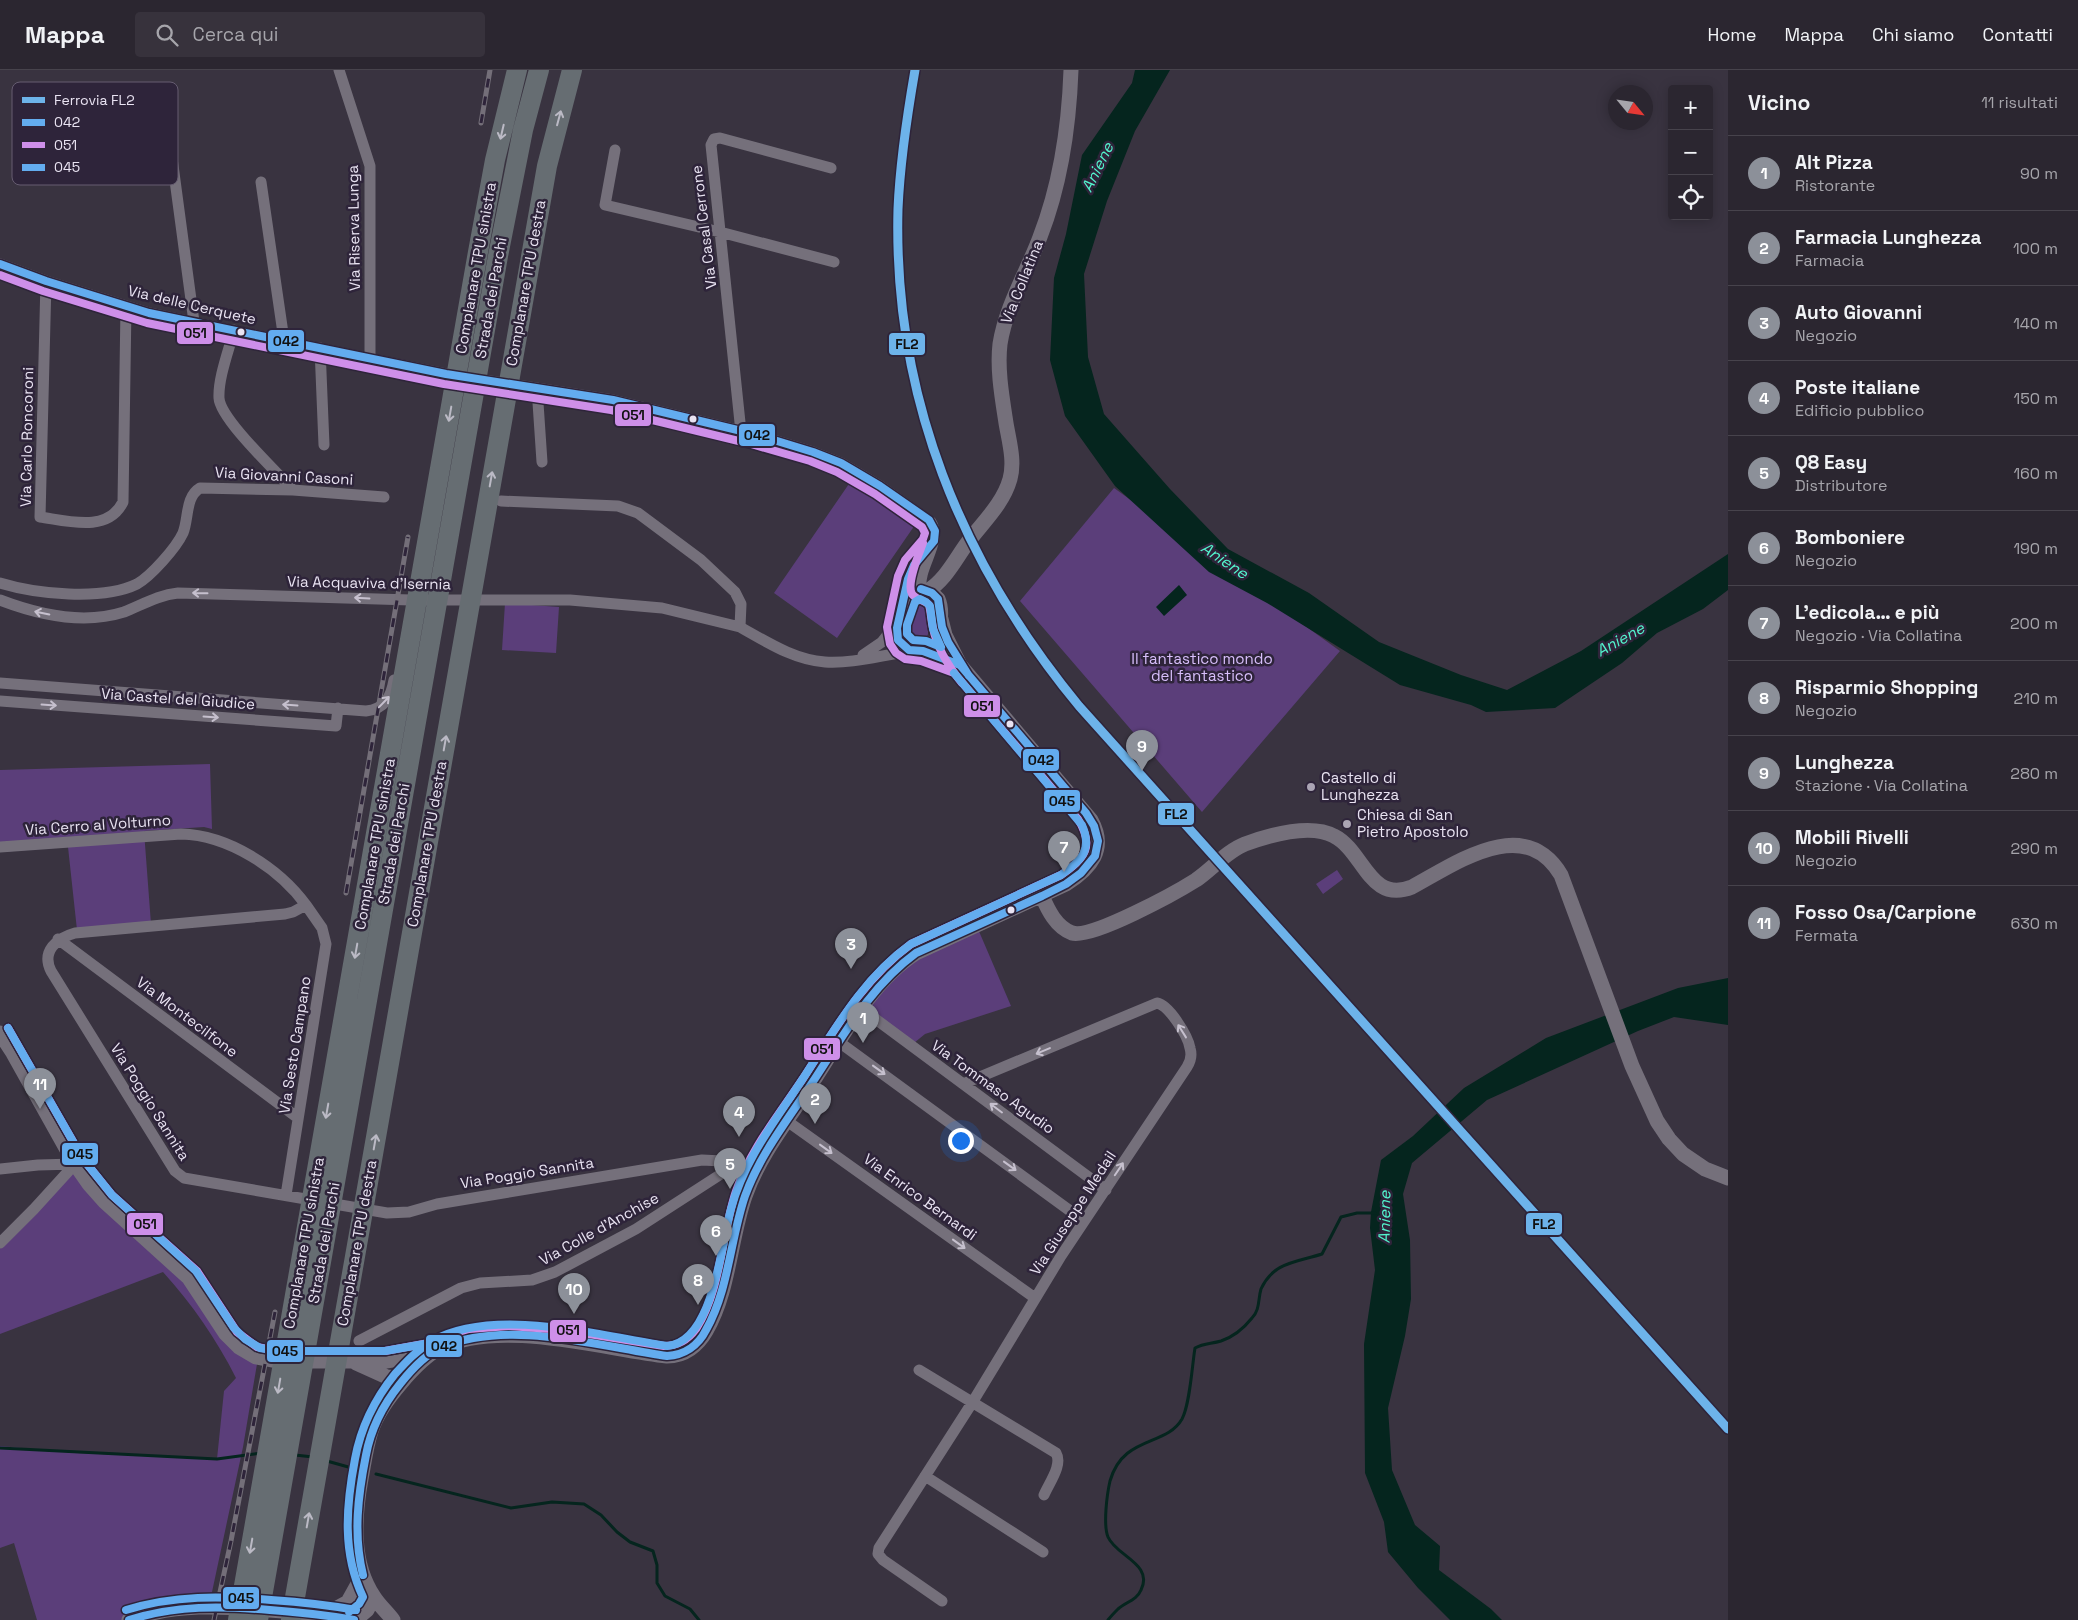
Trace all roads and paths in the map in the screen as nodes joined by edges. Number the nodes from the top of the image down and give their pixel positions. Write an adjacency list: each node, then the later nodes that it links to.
1 (339, 70): 21 (street, Via Riserva Lunga)
2 (517, 70): 46 (highway, Complanare TPU sinistra, one-way to 46)
3 (538, 70): 8 (highway, Strada dei Parchi)
4 (551, 70): 8 (highway, Strada dei Parchi)
5 (572, 70): 8 (highway, one-way to 5)
6 (1071, 70): 30 (street, Via Collatina)
7 (616, 150): 12 (street)
8 (530, 165): 46 (highway, Strada dei Parchi)
9 (831, 168): 12 (street, Via Casal Cerrone)
10 (261, 182): 19 (street)
11 (176, 185): 17 (street)
12 (720, 232): 13 (street); 23 (street, Via Casal Cerrone)
13 (834, 262)
14 (0, 264): 15 (street, Via delle Cerquete)
15 (46, 282): 16 (street, Via delle Cerquete); 16 (street, Via Carlo Roncoroni)
16 (126, 306): 17 (street, Via delle Cerquete)
17 (194, 322): 18 (street, Via delle Cerquete)
18 (234, 330): 19 (street, Via delle Cerquete); 26 (street)
19 (284, 340): 20 (street, Via delle Cerquete)
20 (320, 348): 21 (street, Via delle Cerquete); 24 (street)
21 (370, 360): 22 (street, Via delle Cerquete)
22 (537, 388): 23 (street, Via delle Cerquete); 25 (street)
23 (741, 432): 29 (street, Via delle Cerquete)
24 (324, 444)
25 (542, 462)
26 (293, 490): 27 (street, Via Giovanni Casoni); 31 (street, Via Giovanni Casoni)
27 (384, 497)
28 (501, 501): 39 (street)
29 (934, 540): 32 (street); 36 (street)
30 (950, 568): 32 (street, Via Collatina); 35 (street, Via Collatina)
31 (0, 583)
32 (924, 590): 35 (street); 36 (street)
33 (0, 600): 34 (street, Via Acquaviva d'Isernia, one-way to 33)
34 (411, 600): 39 (street, Via Acquaviva d'Isernia); 45 (street, Via Castel del Giudice, one-way to 34)
35 (940, 602): 37 (street)
36 (903, 603): 38 (street)
37 (940, 618): 40 (street); 42 (street)
38 (897, 623): 40 (street); 41 (street)
39 (740, 627): 41 (street)
40 (919, 651): 41 (street); 42 (street)
41 (858, 659)
42 (960, 665): 48 (street)
43 (0, 683): 45 (street, Via Castel del Giudice, one-way to 43)
44 (0, 701): 45 (street, Via Castel del Giudice, one-way to 45)
45 (338, 708)
46 (402, 838): 66 (highway, Strada dei Parchi); 84 (highway, Complanare TPU sinistra, one-way to 84); 87 (highway, Complanare TPU destra, one-way to 46)
47 (0, 847): 49 (street, Via Cerro al Volturno)
48 (1042, 896): 51 (street); 61 (street)
49 (306, 905): 50 (street); 55 (street, Via Sesto Campano)
50 (58, 940): 55 (street, Via Montecilfone); 63 (street, Via Poggio Sannita)
51 (862, 1009): 53 (street); 54 (street, Via Tommaso Agudio)
52 (0, 1033): 57 (street)
53 (839, 1042): 56 (street); 64 (street, one-way to 64)
54 (963, 1084): 62 (street, Via Tommaso Agudio, one-way to 54); 62 (street, Via Giuseppe Medail, one-way to 54)
55 (298, 1118): 63 (street, Via Sesto Campano)
56 (787, 1121): 60 (street); 67 (street, Via Enrico Bernardi, one-way to 67)
57 (75, 1164): 59 (street); 65 (street); 70 (street)
58 (735, 1165): 60 (street, Via Poggio Sannita); 63 (street, Via Poggio Sannita); 68 (street, Via Colle d'Anchise)
59 (0, 1169)
60 (756, 1170): 69 (street)
61 (1728, 1178)
62 (1106, 1190): 64 (street, Via Giuseppe Medail)
63 (286, 1195)
64 (1084, 1221): 67 (street, Via Giuseppe Medail)
65 (0, 1243)
66 (322, 1291): 85 (highway, Strada dei Parchi); 86 (highway, Strada dei Parchi)
67 (1035, 1298): 73 (street, Via Giuseppe Medail)
68 (359, 1340)
69 (432, 1353): 70 (street); 72 (street)
70 (381, 1367): 72 (street); 74 (street)
71 (919, 1370): 73 (street)
72 (404, 1379): 74 (street)
73 (972, 1403): 75 (street, Via Giuseppe Medail); 76 (street)
74 (384, 1404): 78 (street)
75 (925, 1476): 77 (street); 80 (street, Via Giuseppe Medail)
76 (1044, 1494)
77 (1043, 1552)
78 (364, 1576): 79 (street); 81 (street)
79 (374, 1597): 81 (street); 82 (street); 88 (street)
80 (942, 1601)
81 (348, 1602): 82 (street)
82 (343, 1618): 83 (street)
83 (129, 1620)
84 (238, 1620)
85 (258, 1620)
86 (271, 1620)
87 (291, 1620)
88 (393, 1620)

